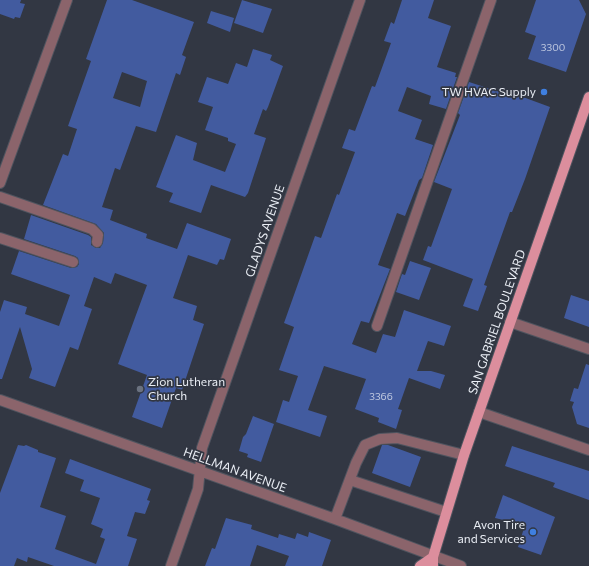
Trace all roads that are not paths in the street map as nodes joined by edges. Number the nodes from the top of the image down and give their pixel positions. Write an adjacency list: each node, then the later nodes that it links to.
1 (67, 0): 5 (street)
2 (360, 0): 17 (street, GLADYS AVENUE)
3 (491, 0): 11 (street)
4 (589, 97): 10 (main road, SAN GABRIEL BOULEVARD)
5 (0, 183)
6 (0, 197): 8 (street)
7 (0, 238): 9 (street)
8 (97, 242)
9 (73, 262)
10 (510, 322): 12 (street); 14 (main road, SAN GABRIEL BOULEVARD)
11 (377, 326)
12 (589, 349)
13 (0, 400): 17 (street, HELLMAN AVENUE)
14 (479, 412): 15 (street); 16 (main road, SAN GABRIEL BOULEVARD)
15 (589, 450)
16 (464, 455): 18 (street); 19 (main road, SAN GABRIEL BOULEVARD)
17 (199, 471): 20 (street, HELLMAN AVENUE); 22 (street, GLADYS AVENUE)
18 (350, 480): 19 (street); 20 (street)
19 (446, 512): 21 (main road, SAN GABRIEL BOULEVARD)
20 (335, 519): 21 (street, HELLMAN AVENUE)
21 (433, 561): 23 (main road); 24 (street, HELLMAN AVENUE)
22 (170, 566)
23 (420, 566)
24 (461, 566)

